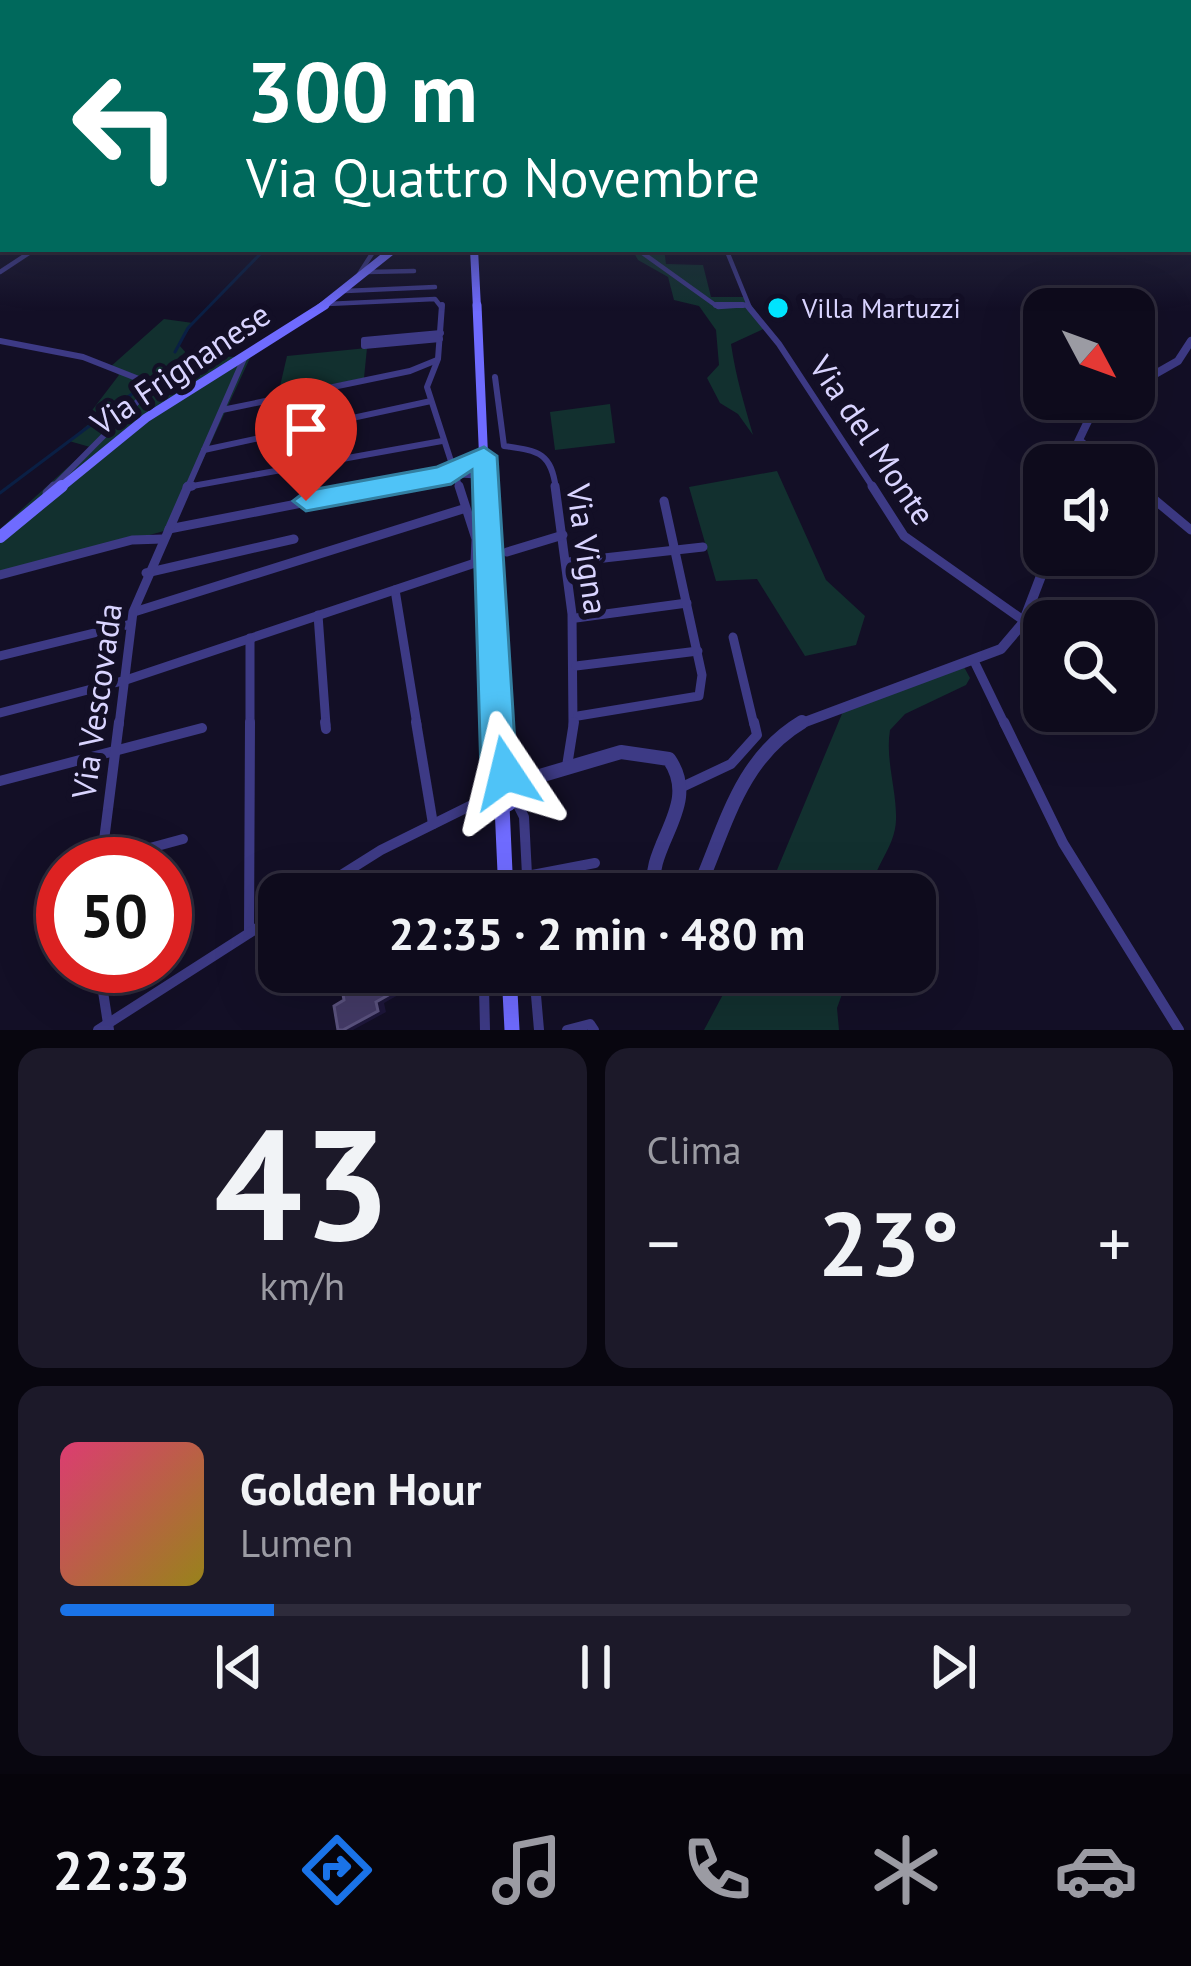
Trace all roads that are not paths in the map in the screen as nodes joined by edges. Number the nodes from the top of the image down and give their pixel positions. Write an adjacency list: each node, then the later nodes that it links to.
1 (30, 252): 8 (street)
2 (373, 252): 10 (street)
3 (390, 252): 9 (main road, Via Frignanese)
4 (474, 252): 31 (main road)
5 (641, 252): 13 (street)
6 (727, 252): 13 (street, Via del Monte)
7 (414, 271): 9 (street)
8 (0, 272)
9 (367, 272): 10 (main road, Via Frignanese)
10 (350, 287): 11 (street); 12 (main road, Via Frignanese)
11 (435, 287)
12 (327, 304): 14 (street); 17 (main road, Via Frignanese)
13 (746, 305): 55 (street, Via del Monte)
14 (441, 336): 14 (street); 18 (street)
15 (0, 341): 35 (street)
16 (1191, 341): 20 (street)
17 (247, 353): 24 (street, Via Vescovada); 35 (main road, Via Frignanese)
18 (438, 359): 19 (street); 22 (street)
19 (410, 371): 22 (street); 24 (street)
20 (1155, 374)
21 (495, 377): 41 (street, Via Vigna)
22 (427, 387): 23 (street)
23 (431, 401): 27 (street); 30 (street)
24 (222, 410): 30 (street, Via Vescovada)
25 (1094, 420): 26 (street)
26 (1079, 439): 28 (street); 29 (street)
27 (442, 440): 32 (street); 34 (street)
28 (1077, 444)
29 (1085, 444)
30 (203, 450): 34 (street, Via Vescovada)
31 (484, 456): 32 (street); 33 (main road)
32 (450, 471): 33 (street); 38 (street); 40 (street)
33 (485, 476): 69 (main road)
34 (187, 487): 40 (street, Via Vescovada)
35 (45, 500): 42 (main road, Via Frignanese)
36 (664, 501): 45 (street)
37 (1155, 501): 39 (street)
38 (463, 509): 50 (street); 53 (street)
39 (1191, 530)
40 (165, 534): 48 (street, Via Vescovada); 49 (street)
41 (563, 535): 46 (street); 47 (street, Via Vigna)
42 (0, 537)
43 (294, 539): 48 (street)
44 (703, 547): 45 (street)
45 (676, 550): 47 (street); 51 (street)
46 (507, 552)
47 (568, 562): 54 (street, Via Vigna)
48 (146, 572): 53 (street, Via Vescovada)
49 (0, 575)
50 (395, 590): 52 (street); 74 (street)
51 (687, 603): 54 (street); 58 (street)
52 (318, 615): 57 (street); 66 (street)
53 (132, 618): 59 (street); 62 (street, Via Vescovada)
54 (575, 618): 61 (street, Via Vigna)
55 (1023, 620): 60 (street)
56 (733, 637): 71 (street)
57 (250, 638): 62 (street); 84 (street)
58 (698, 651): 61 (street); 64 (street)
59 (0, 656)
60 (974, 662): 82 (street); 95 (street)
61 (576, 666): 64 (street, Via Vigna)
62 (126, 680): 63 (street); 67 (street, Via Vescovada)
63 (0, 713)
64 (578, 716): 68 (street, Via Vigna)
65 (202, 728): 67 (street)
66 (326, 729)
67 (116, 751): 70 (street); 75 (street, Via Vescovada)
68 (567, 766): 71 (street); 72 (street)
69 (499, 773): 72 (main road); 73 (main road)
70 (0, 782)
71 (680, 788): 81 (street)
72 (510, 795): 73 (main road); 78 (main road); 79 (street)
73 (485, 798): 74 (street)
74 (433, 824): 77 (street)
75 (104, 837)
76 (595, 863): 80 (street)
77 (348, 873)
78 (507, 873)
79 (527, 873)
80 (543, 873)
81 (651, 873)
82 (705, 873)
83 (258, 927): 84 (street)
84 (249, 932): 89 (street)
85 (102, 993): 89 (street)
86 (484, 993): 90 (street)
87 (510, 993): 91 (main road)
88 (535, 993): 92 (street)
89 (105, 1028)
90 (485, 1030)
91 (512, 1030)
92 (538, 1030)
93 (567, 1030): 94 (street)
94 (594, 1030)
95 (1179, 1030)

